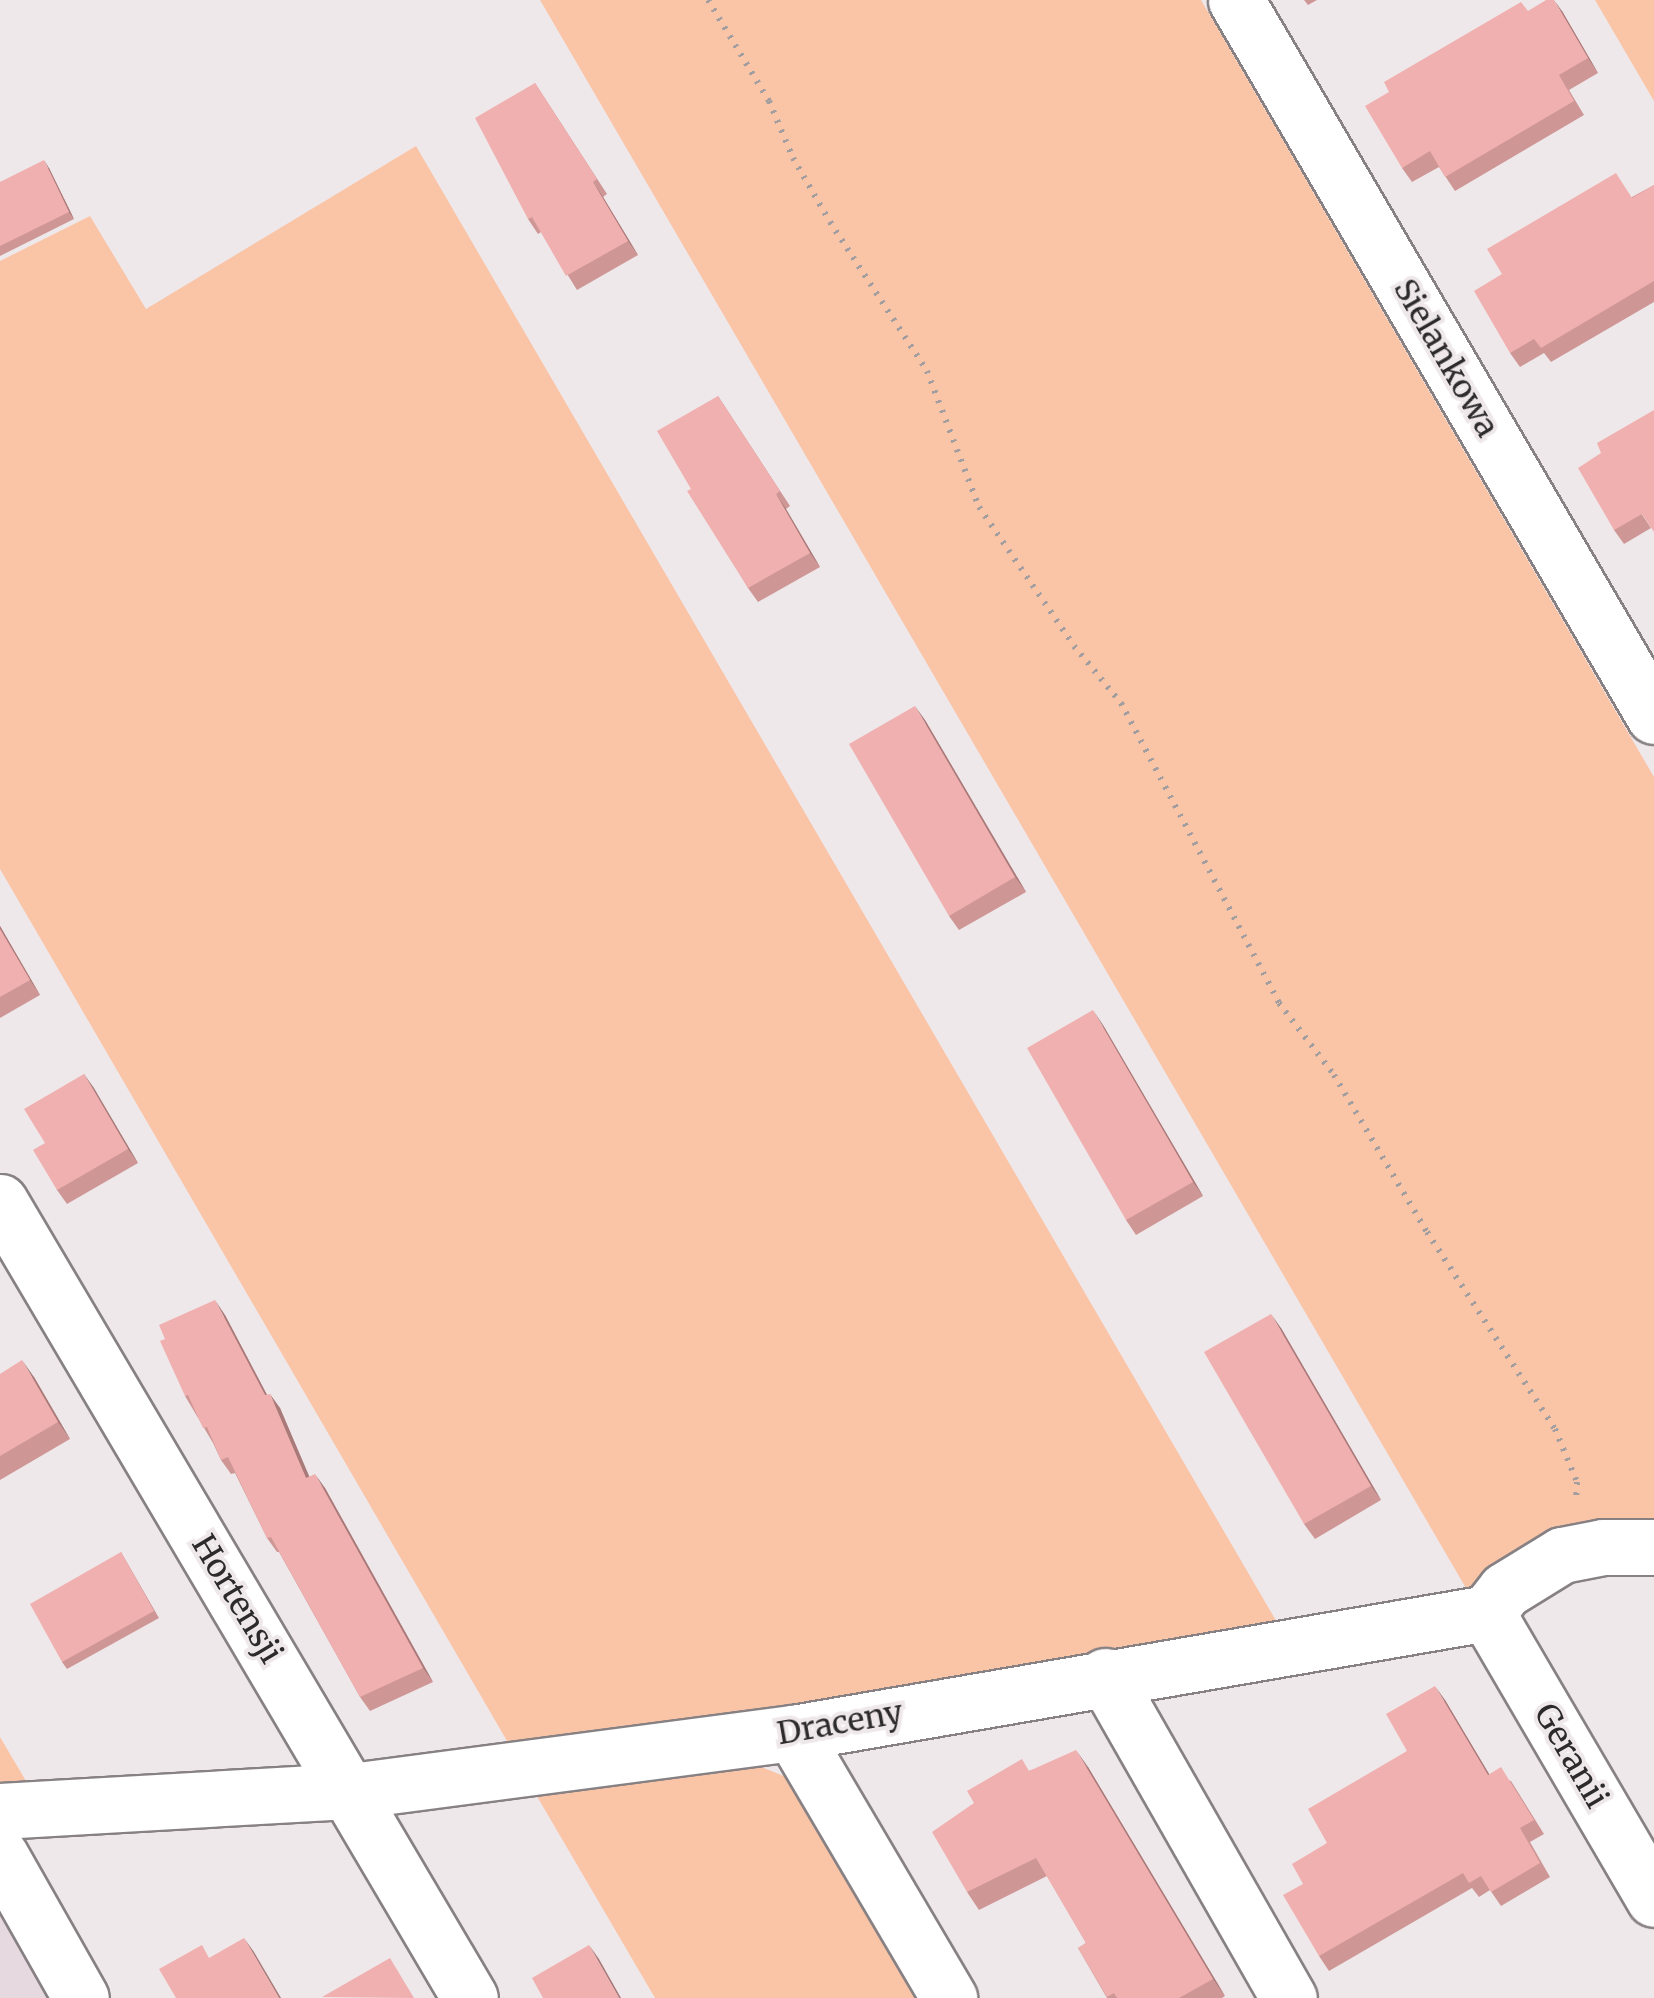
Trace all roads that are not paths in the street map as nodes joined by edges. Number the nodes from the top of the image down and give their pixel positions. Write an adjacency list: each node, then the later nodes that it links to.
1 (1236, 0): 2 (street, Sielankowa)
2 (1654, 716)
3 (0, 1202): 8 (street, Hortensji)
4 (1654, 1547): 5 (street)
5 (1487, 1613): 6 (street, Draceny); 11 (street, Geranii)
6 (1105, 1676): 7 (street, Draceny); 15 (street)
7 (793, 1733): 8 (street, Draceny); 14 (street)
8 (352, 1791): 9 (street, Draceny); 13 (street, Hortensji)
9 (0, 1811)
10 (0, 1855): 12 (street)
11 (1654, 1899)
12 (81, 1998)
13 (470, 1998)
14 (949, 1998)
15 (1289, 1998)

